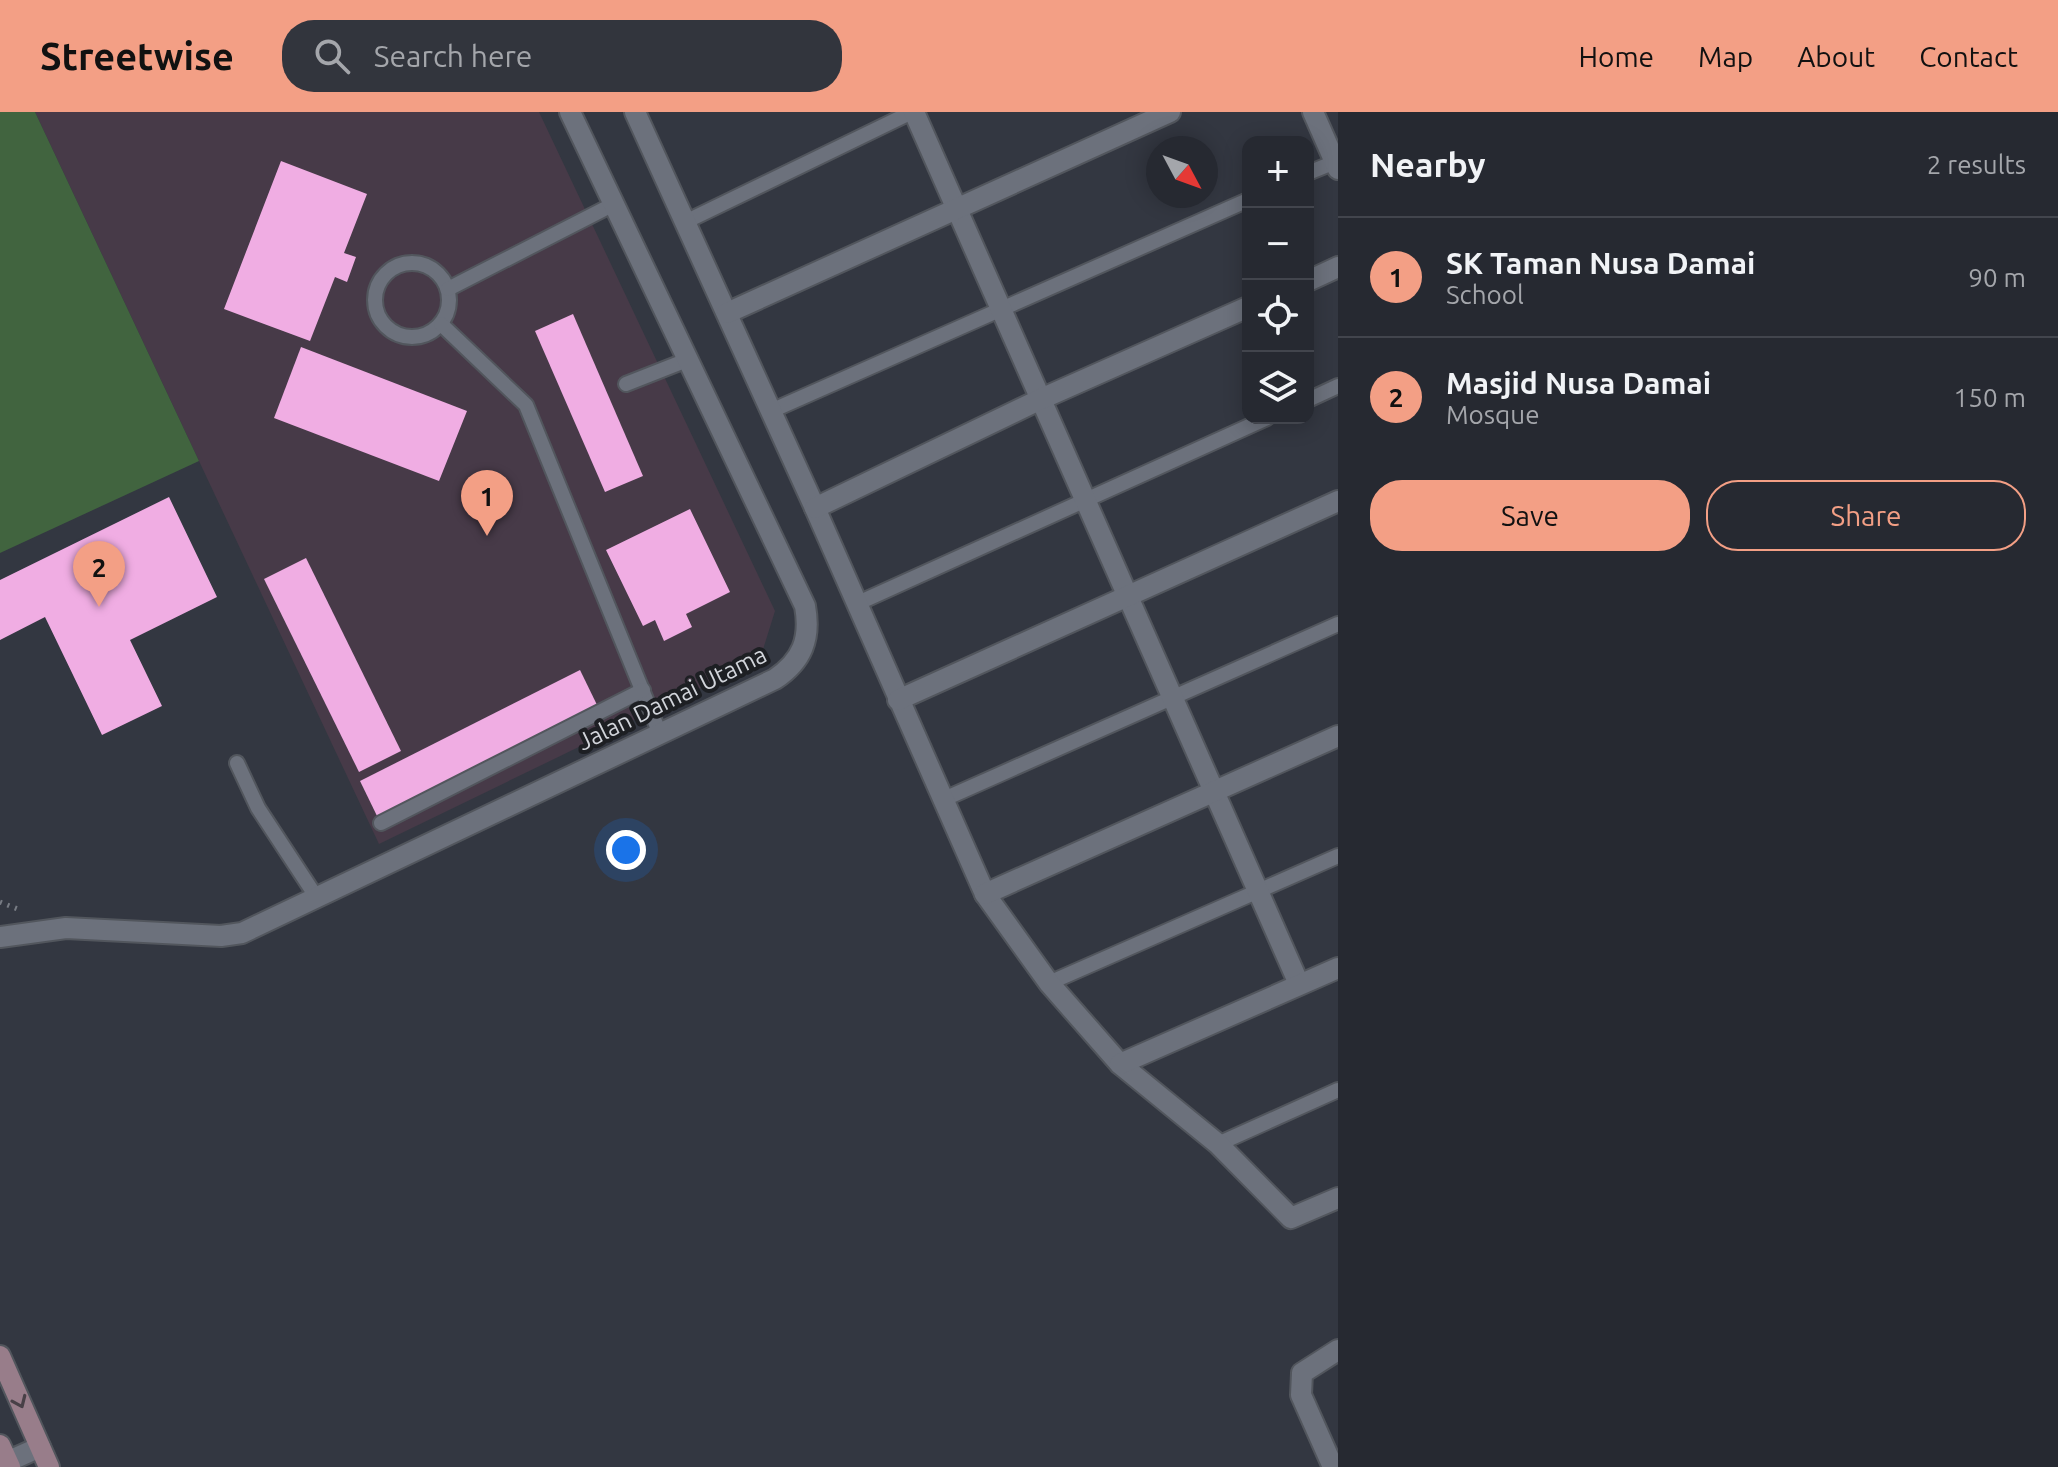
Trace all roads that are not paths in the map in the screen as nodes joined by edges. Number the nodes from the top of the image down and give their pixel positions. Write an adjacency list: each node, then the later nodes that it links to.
1 (570, 112): 9 (street, Jalan Damai Utama)
2 (913, 112): 10 (street); 11 (lane)
3 (1170, 112): 10 (street)
4 (1313, 112): 6 (street)
5 (642, 114): 11 (street)
6 (1336, 166): 7 (lane)
7 (1314, 172)
8 (1242, 203): 15 (lane)
9 (612, 205): 14 (lane); 19 (street, Jalan Damai Utama)
10 (956, 208): 15 (street); 17 (street)
11 (685, 222): 17 (street)
12 (1338, 267): 13 (street)
13 (1310, 280)
14 (448, 289): 18 (lane); 18 (lane)
15 (1001, 309): 23 (street); 24 (lane)
16 (1242, 310): 23 (street)
17 (727, 313): 24 (street)
18 (441, 324): 32 (lane)
19 (687, 360): 20 (lane); 35 (street, Jalan Damai Utama)
20 (626, 384)
21 (1338, 386): 22 (lane)
22 (1314, 397)
23 (1041, 399): 26 (street); 28 (street)
24 (771, 411): 28 (street)
25 (1254, 424): 26 (lane)
26 (1085, 500): 29 (street); 30 (lane)
27 (1338, 501): 29 (street)
28 (815, 508): 30 (street)
29 (1128, 597): 33 (street); 34 (street)
30 (856, 604): 34 (street)
31 (1338, 624): 33 (lane)
32 (643, 690): 35 (lane); 40 (lane)
33 (1173, 698): 38 (street); 39 (lane)
34 (898, 700): 39 (street)
35 (660, 734): 44 (street, Jalan Damai Utama)
36 (1338, 736): 38 (street)
37 (237, 763): 44 (lane)
38 (1215, 793): 42 (street); 43 (street)
39 (942, 800): 43 (street)
40 (381, 823)
41 (1338, 856): 42 (lane)
42 (1258, 891): 47 (lane); 48 (street)
43 (985, 894): 47 (street)
44 (317, 898): 45 (street, Jalan Damai Utama)
45 (0, 937)
46 (1338, 968): 48 (street)
47 (1049, 983): 49 (street)
48 (1299, 984): 49 (street)
49 (1120, 1064): 51 (street)
50 (1338, 1090): 51 (lane)
51 (1218, 1144): 52 (street)
52 (1338, 1198)
53 (1338, 1350): 58 (street)
54 (0, 1356): 55 (main road, one-way to 55)
55 (40, 1447): 56 (street); 57 (main road)
56 (4, 1460)
57 (49, 1467)
58 (1333, 1467)

